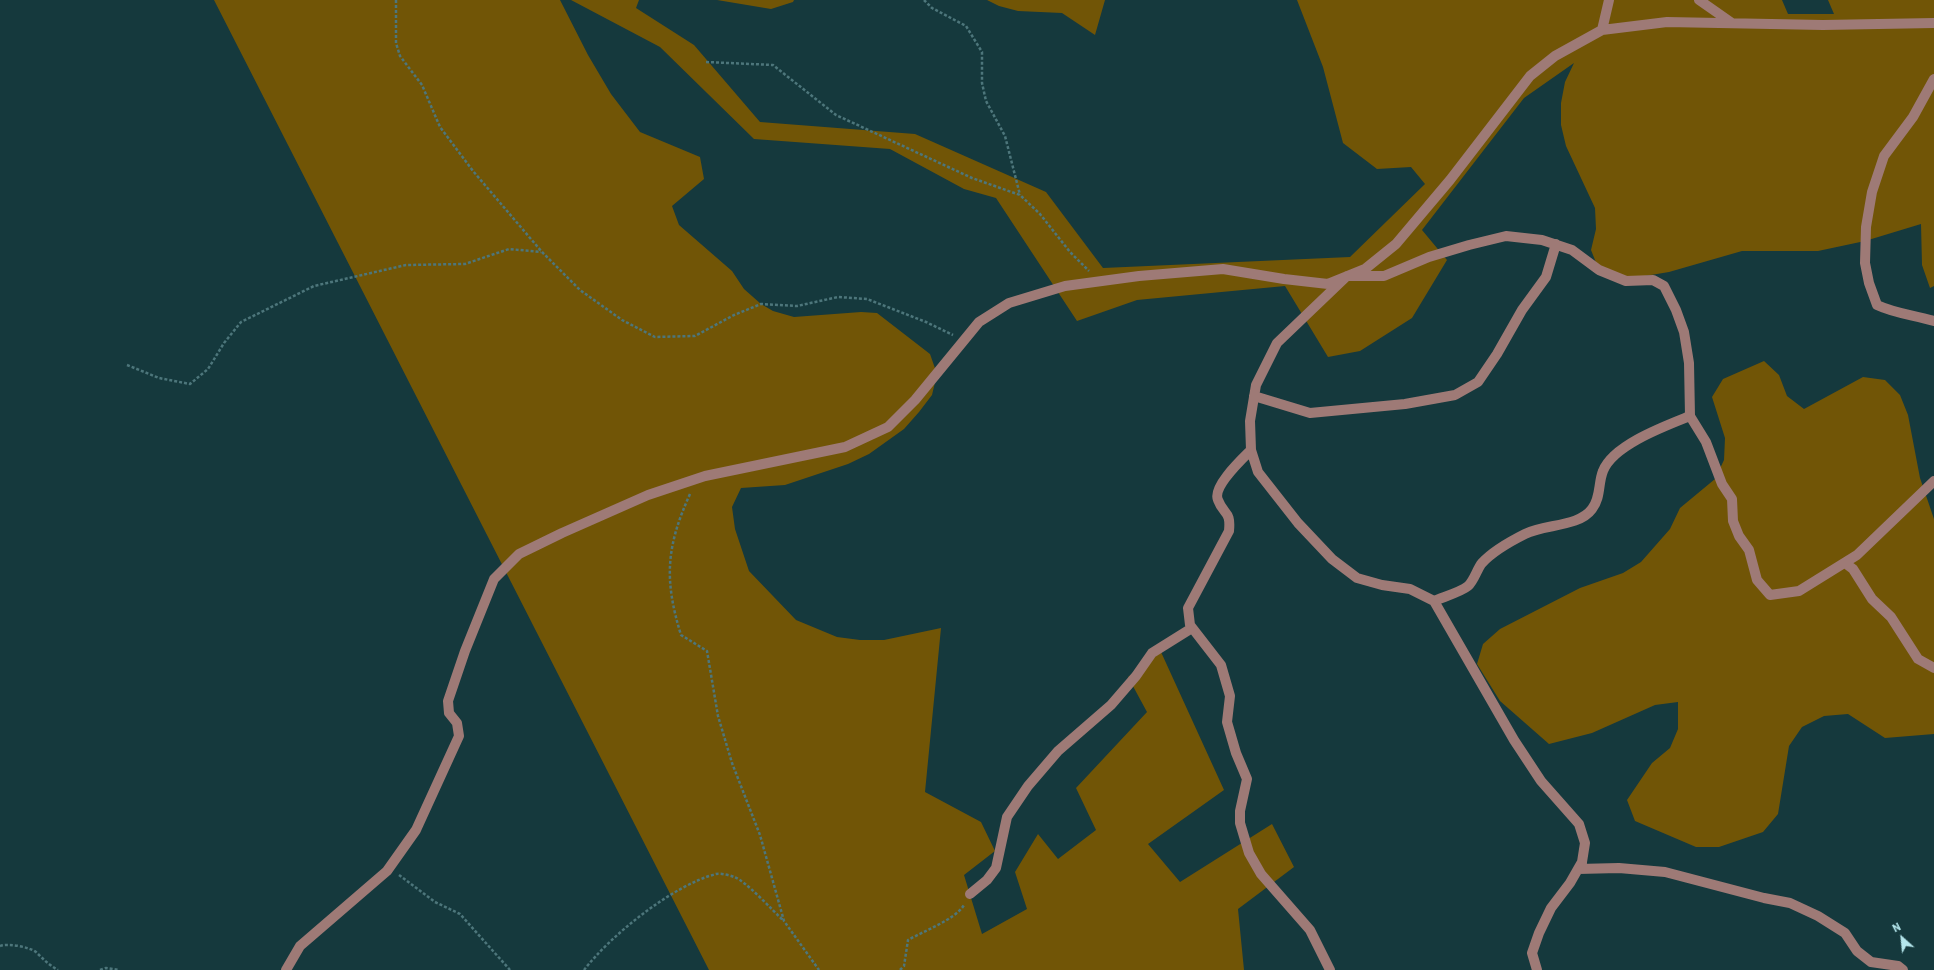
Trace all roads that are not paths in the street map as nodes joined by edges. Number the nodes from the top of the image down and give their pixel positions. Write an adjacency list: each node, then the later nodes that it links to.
1 (1609, 0): 5 (street)
2 (1699, 0): 3 (street)
3 (1732, 23): 4 (street); 5 (street)
4 (1934, 24)
5 (1602, 30): 8 (street)
6 (1934, 79): 9 (street)
7 (1556, 244): 8 (street); 10 (street); 11 (street)
8 (1347, 276): 10 (street); 20 (street)
9 (1934, 321)
10 (1254, 396): 12 (street)
11 (1690, 416): 14 (street); 15 (street)
12 (1251, 450): 15 (street); 16 (street)
13 (1934, 482): 14 (street)
14 (1845, 563): 17 (street)
15 (1434, 601): 18 (street)
16 (1192, 628): 19 (street); 21 (street)
17 (1934, 668)
18 (1578, 869): 22 (street); 23 (street)
19 (970, 894)
20 (286, 970)
21 (1330, 970)
22 (1536, 970)
23 (1903, 970)

